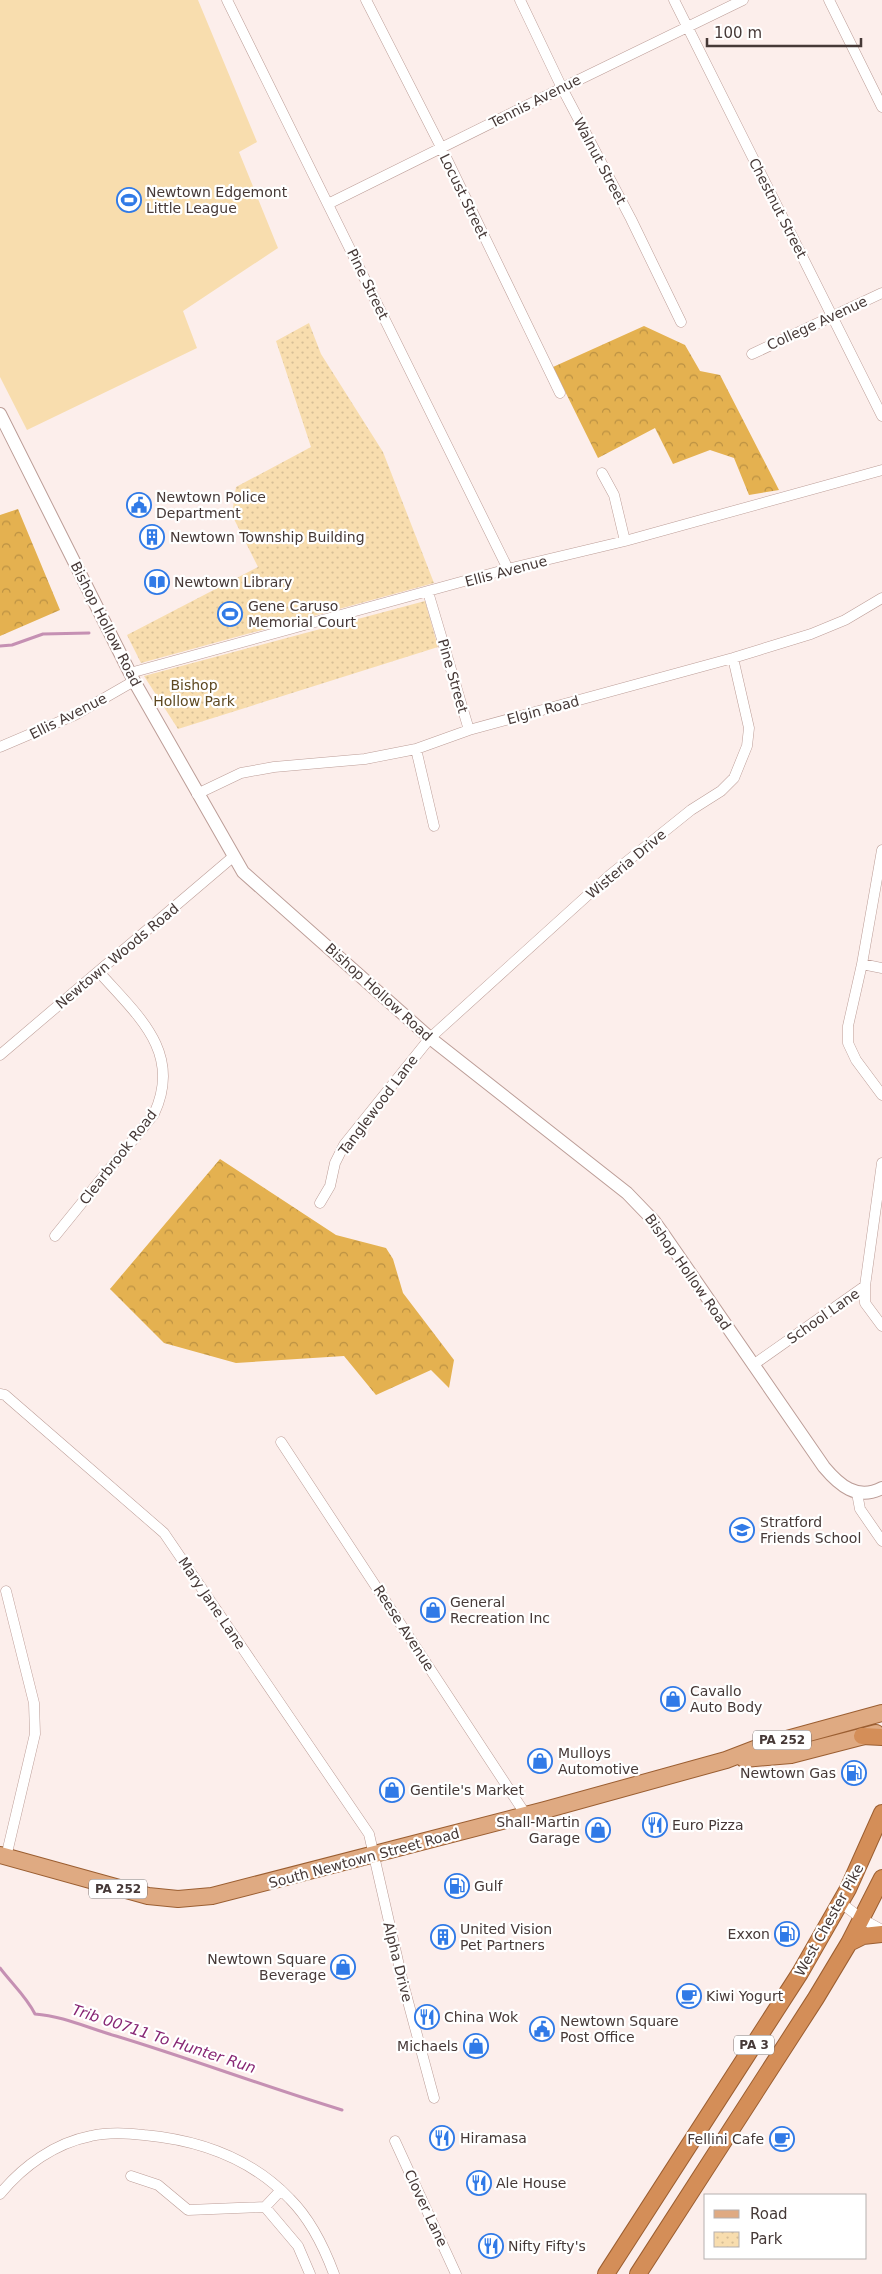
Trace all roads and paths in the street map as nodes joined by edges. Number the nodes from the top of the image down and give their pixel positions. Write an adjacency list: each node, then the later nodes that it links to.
1 (227, 0): 11 (street, Pine Street)
2 (366, 0): 10 (street, Locust Street)
3 (520, 0): 8 (street, Walnut Street)
4 (674, 0): 7 (street, Chestnut Street)
5 (743, 0): 7 (street, Tennis Avenue)
6 (829, 0): 9 (street)
7 (687, 28): 8 (street, Tennis Avenue); 13 (street, Chestnut Street)
8 (562, 88): 10 (street, Tennis Avenue); 14 (street, Walnut Street)
9 (882, 107)
10 (442, 149): 11 (street, Tennis Avenue); 16 (street, Locust Street)
11 (328, 204): 22 (street, Pine Street)
12 (882, 293): 13 (street, College Avenue)
13 (833, 317): 15 (street, College Avenue); 18 (street, Chestnut Street)
14 (681, 322)
15 (752, 354)
16 (560, 393)
17 (0, 414): 26 (street, Bishop Hollow Road)
18 (882, 416)
19 (882, 470): 21 (street, Ellis Avenue)
20 (602, 473): 21 (street)
21 (625, 541): 22 (street, Ellis Avenue)
22 (508, 569): 23 (street, Ellis Avenue)
23 (428, 592): 26 (street, Ellis Avenue); 27 (street, Pine Street)
24 (882, 598): 25 (street, Elgin Road)
25 (733, 658): 27 (street, Elgin Road); 37 (street, Wisteria Drive)
26 (132, 677): 28 (street, Ellis Avenue); 30 (street, Bishop Hollow Road)
27 (469, 730): 29 (street, Elgin Road)
28 (0, 747)
29 (416, 749): 30 (street, Elgin Road); 31 (street)
30 (197, 794): 33 (street, Bishop Hollow Road)
31 (434, 826)
32 (882, 850): 34 (street)
33 (234, 856): 36 (street, Newtown Woods Road); 37 (street, Bishop Hollow Road)
34 (862, 964): 35 (street); 39 (street)
35 (882, 968)
36 (100, 972): 38 (street, Newtown Woods Road); 42 (street, Clearbrook Road)
37 (430, 1038): 41 (street, Tanglewood Lane); 45 (street, Bishop Hollow Road)
38 (0, 1055)
39 (882, 1095)
40 (882, 1163): 43 (street, School Lane)
41 (320, 1203)
42 (55, 1236)
43 (865, 1286): 44 (street); 45 (street, School Lane)
44 (882, 1326)
45 (753, 1365): 49 (street, Bishop Hollow Road)
46 (0, 1394): 59 (street, Mary Jane Lane)
47 (281, 1442): 58 (street, Reese Avenue)
48 (882, 1488): 49 (street)
49 (857, 1493): 50 (street)
50 (882, 1541)
51 (6, 1591): 60 (street)
52 (882, 1713): 56 (main road, PA 252)
53 (882, 1731): 54 (main road, PA 252)
54 (862, 1736): 55 (highway); 56 (main road, PA 252)
55 (882, 1737)
56 (726, 1760): 58 (main road, South Newtown Street Road / PA 252)
57 (882, 1813): 62 (highway, West Chester Pike / PA 3)
58 (526, 1815): 59 (main road, South Newtown Street Road / PA 252)
59 (373, 1855): 60 (main road, South Newtown Street Road / PA 252); 67 (street, Alpha Drive)
60 (3, 1856)
61 (882, 1878): 63 (highway, West Chester Pike / PA 3)
62 (841, 1903): 63 (street); 76 (highway, West Chester Pike / PA 3)
63 (862, 1919): 64 (street); 66 (highway, West Chester Pike / PA 3)
64 (882, 1930)
65 (882, 1934): 66 (highway)
66 (849, 1943): 77 (highway, West Chester Pike / PA 3)
67 (434, 2098)
68 (395, 2141): 75 (street, Clover Lane)
69 (131, 2176): 72 (street)
70 (281, 2190): 71 (street); 72 (street); 74 (street)
71 (0, 2194)
72 (265, 2207): 73 (street)
73 (310, 2274)
74 (334, 2274)
75 (456, 2274)
76 (606, 2274)
77 (638, 2274)

